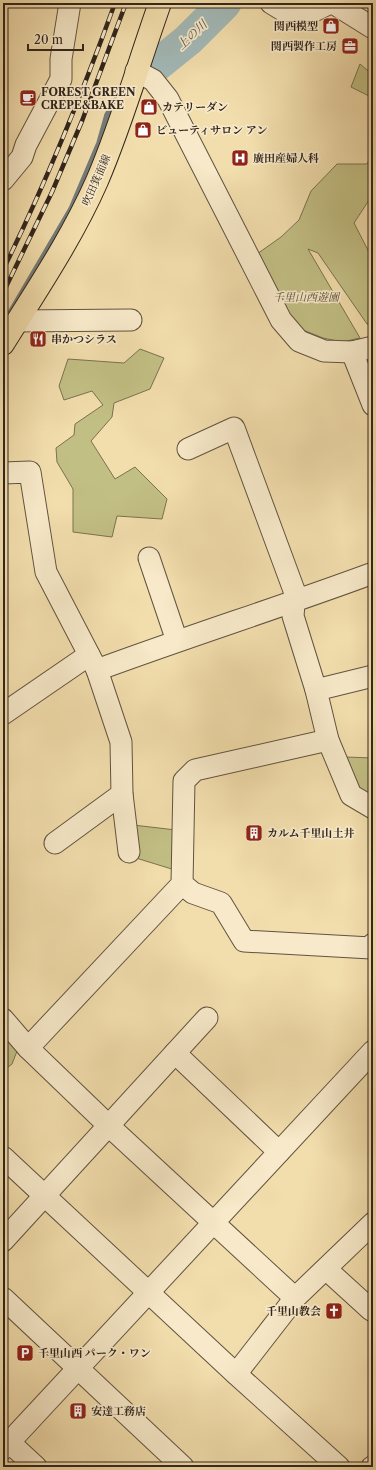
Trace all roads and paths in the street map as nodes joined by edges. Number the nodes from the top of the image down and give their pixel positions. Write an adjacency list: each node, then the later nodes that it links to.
1 (70, 3): 7 (street)
2 (160, 3): 6 (main road, 吹田箕面線)
3 (271, 3): 4 (street)
4 (331, 3): 5 (street)
5 (373, 28)
6 (136, 71): 9 (main road, 吹田箕面線); 12 (street)
7 (3, 180)
8 (131, 320): 9 (street)
9 (17, 321): 10 (main road, 吹田箕面線)
10 (3, 344)
11 (373, 347): 12 (street)
12 (352, 352): 13 (street)
13 (373, 405)
14 (188, 449): 18 (street)
15 (3, 473): 20 (street)
16 (149, 558): 19 (street)
17 (373, 573): 18 (street)
18 (294, 602): 19 (street); 22 (street)
19 (177, 641): 20 (street)
20 (93, 663): 23 (street); 25 (street)
21 (373, 676): 22 (street)
22 (316, 690): 24 (street)
23 (3, 714)
24 (328, 740): 26 (street); 29 (street)
25 (122, 794): 27 (street); 28 (street)
26 (373, 808)
27 (55, 843)
28 (129, 852)
29 (182, 884): 30 (street); 33 (street)
30 (373, 944)
31 (3, 1018): 33 (street)
32 (207, 1018): 35 (street)
33 (28, 1048): 36 (street)
34 (373, 1051): 37 (street)
35 (175, 1053): 36 (street); 37 (street)
36 (109, 1126): 39 (street); 40 (street)
37 (278, 1152): 40 (street)
38 (3, 1157): 39 (street)
39 (45, 1196): 42 (street); 44 (street)
40 (213, 1223): 44 (street); 46 (street)
41 (373, 1223): 43 (street)
42 (3, 1241)
43 (326, 1269): 46 (street); 47 (street)
44 (148, 1292): 48 (street); 49 (street)
45 (3, 1298): 48 (street)
46 (295, 1298): 49 (street)
47 (371, 1310)
48 (78, 1368): 50 (street); 52 (street)
49 (236, 1374): 53 (street)
50 (6, 1445): 51 (street)
51 (36, 1467)
52 (183, 1467)
53 (339, 1467)

